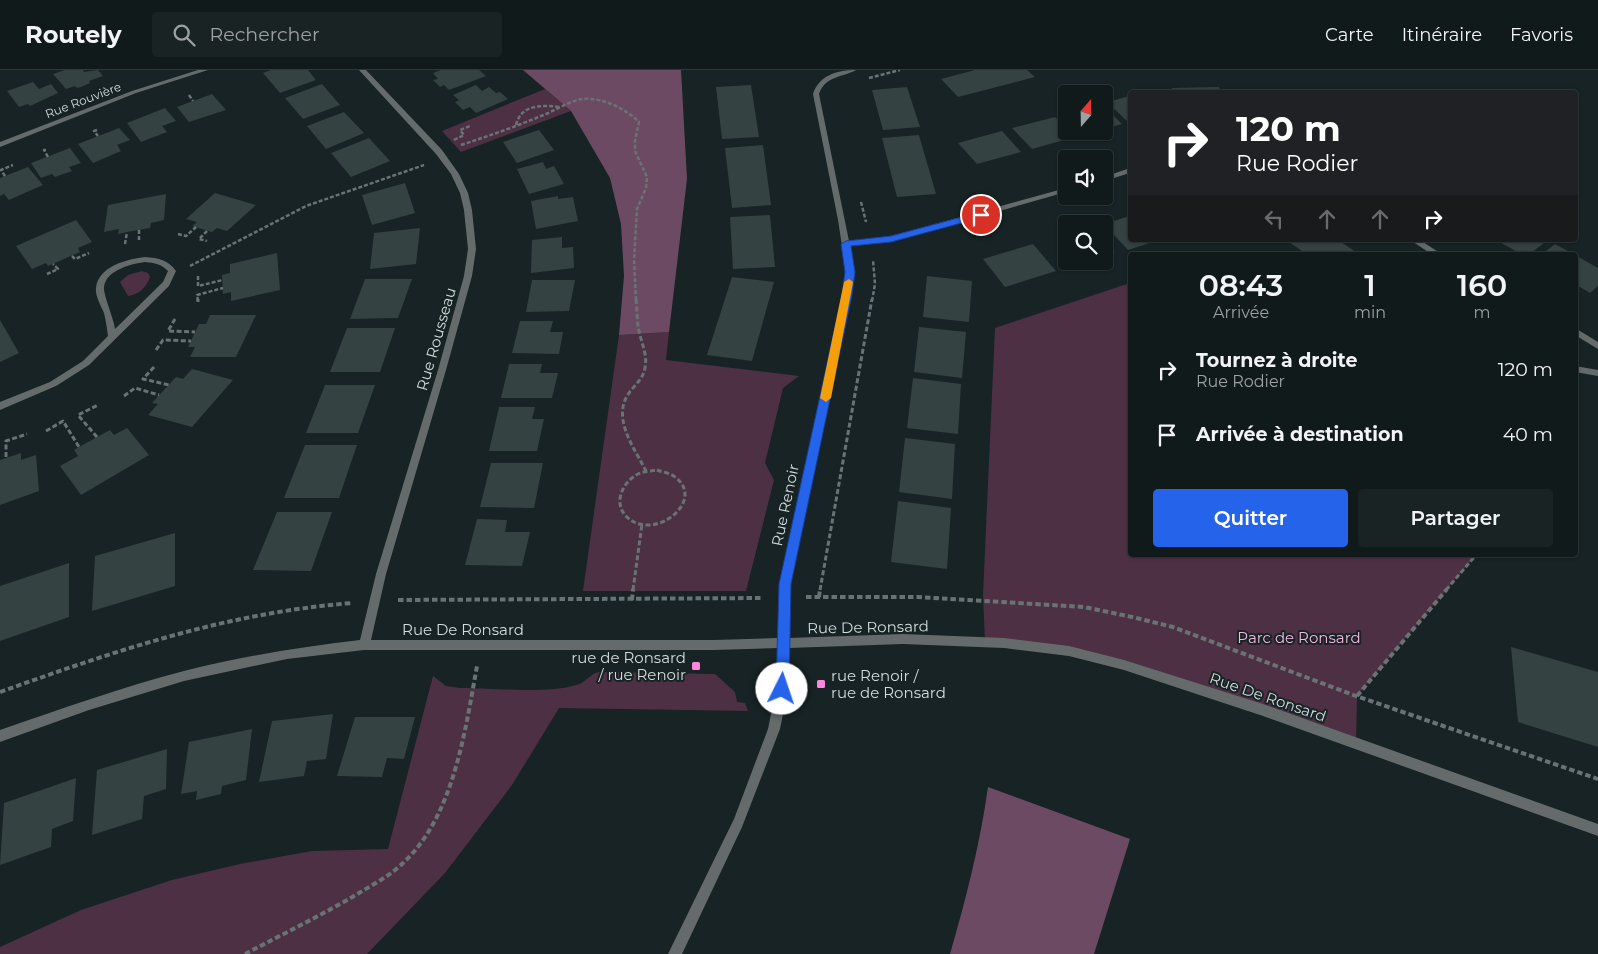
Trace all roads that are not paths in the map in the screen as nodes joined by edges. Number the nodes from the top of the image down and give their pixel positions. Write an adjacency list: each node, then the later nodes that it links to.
1 (205, 70): 4 (street, Rue Rouvière)
2 (362, 70): 17 (street, Rue Rousseau)
3 (853, 70): 9 (street, Rue Renoir)
4 (0, 145)
5 (1128, 171): 6 (street)
6 (1113, 175)
7 (1058, 192): 9 (street)
8 (1417, 242): 10 (street)
9 (846, 244): 18 (street, Rue Renoir)
10 (1434, 252)
11 (1578, 333): 13 (street)
12 (112, 337): 12 (street); 16 (street)
13 (1598, 346)
14 (1578, 370): 15 (street)
15 (1598, 373)
16 (0, 406)
17 (364, 644): 18 (street, Rue De Ronsard); 19 (street, Rue De Ronsard)
18 (784, 644): 20 (street, Rue De Ronsard); 21 (street, Rue Renoir)
19 (0, 736)
20 (1598, 830)
21 (674, 954)

